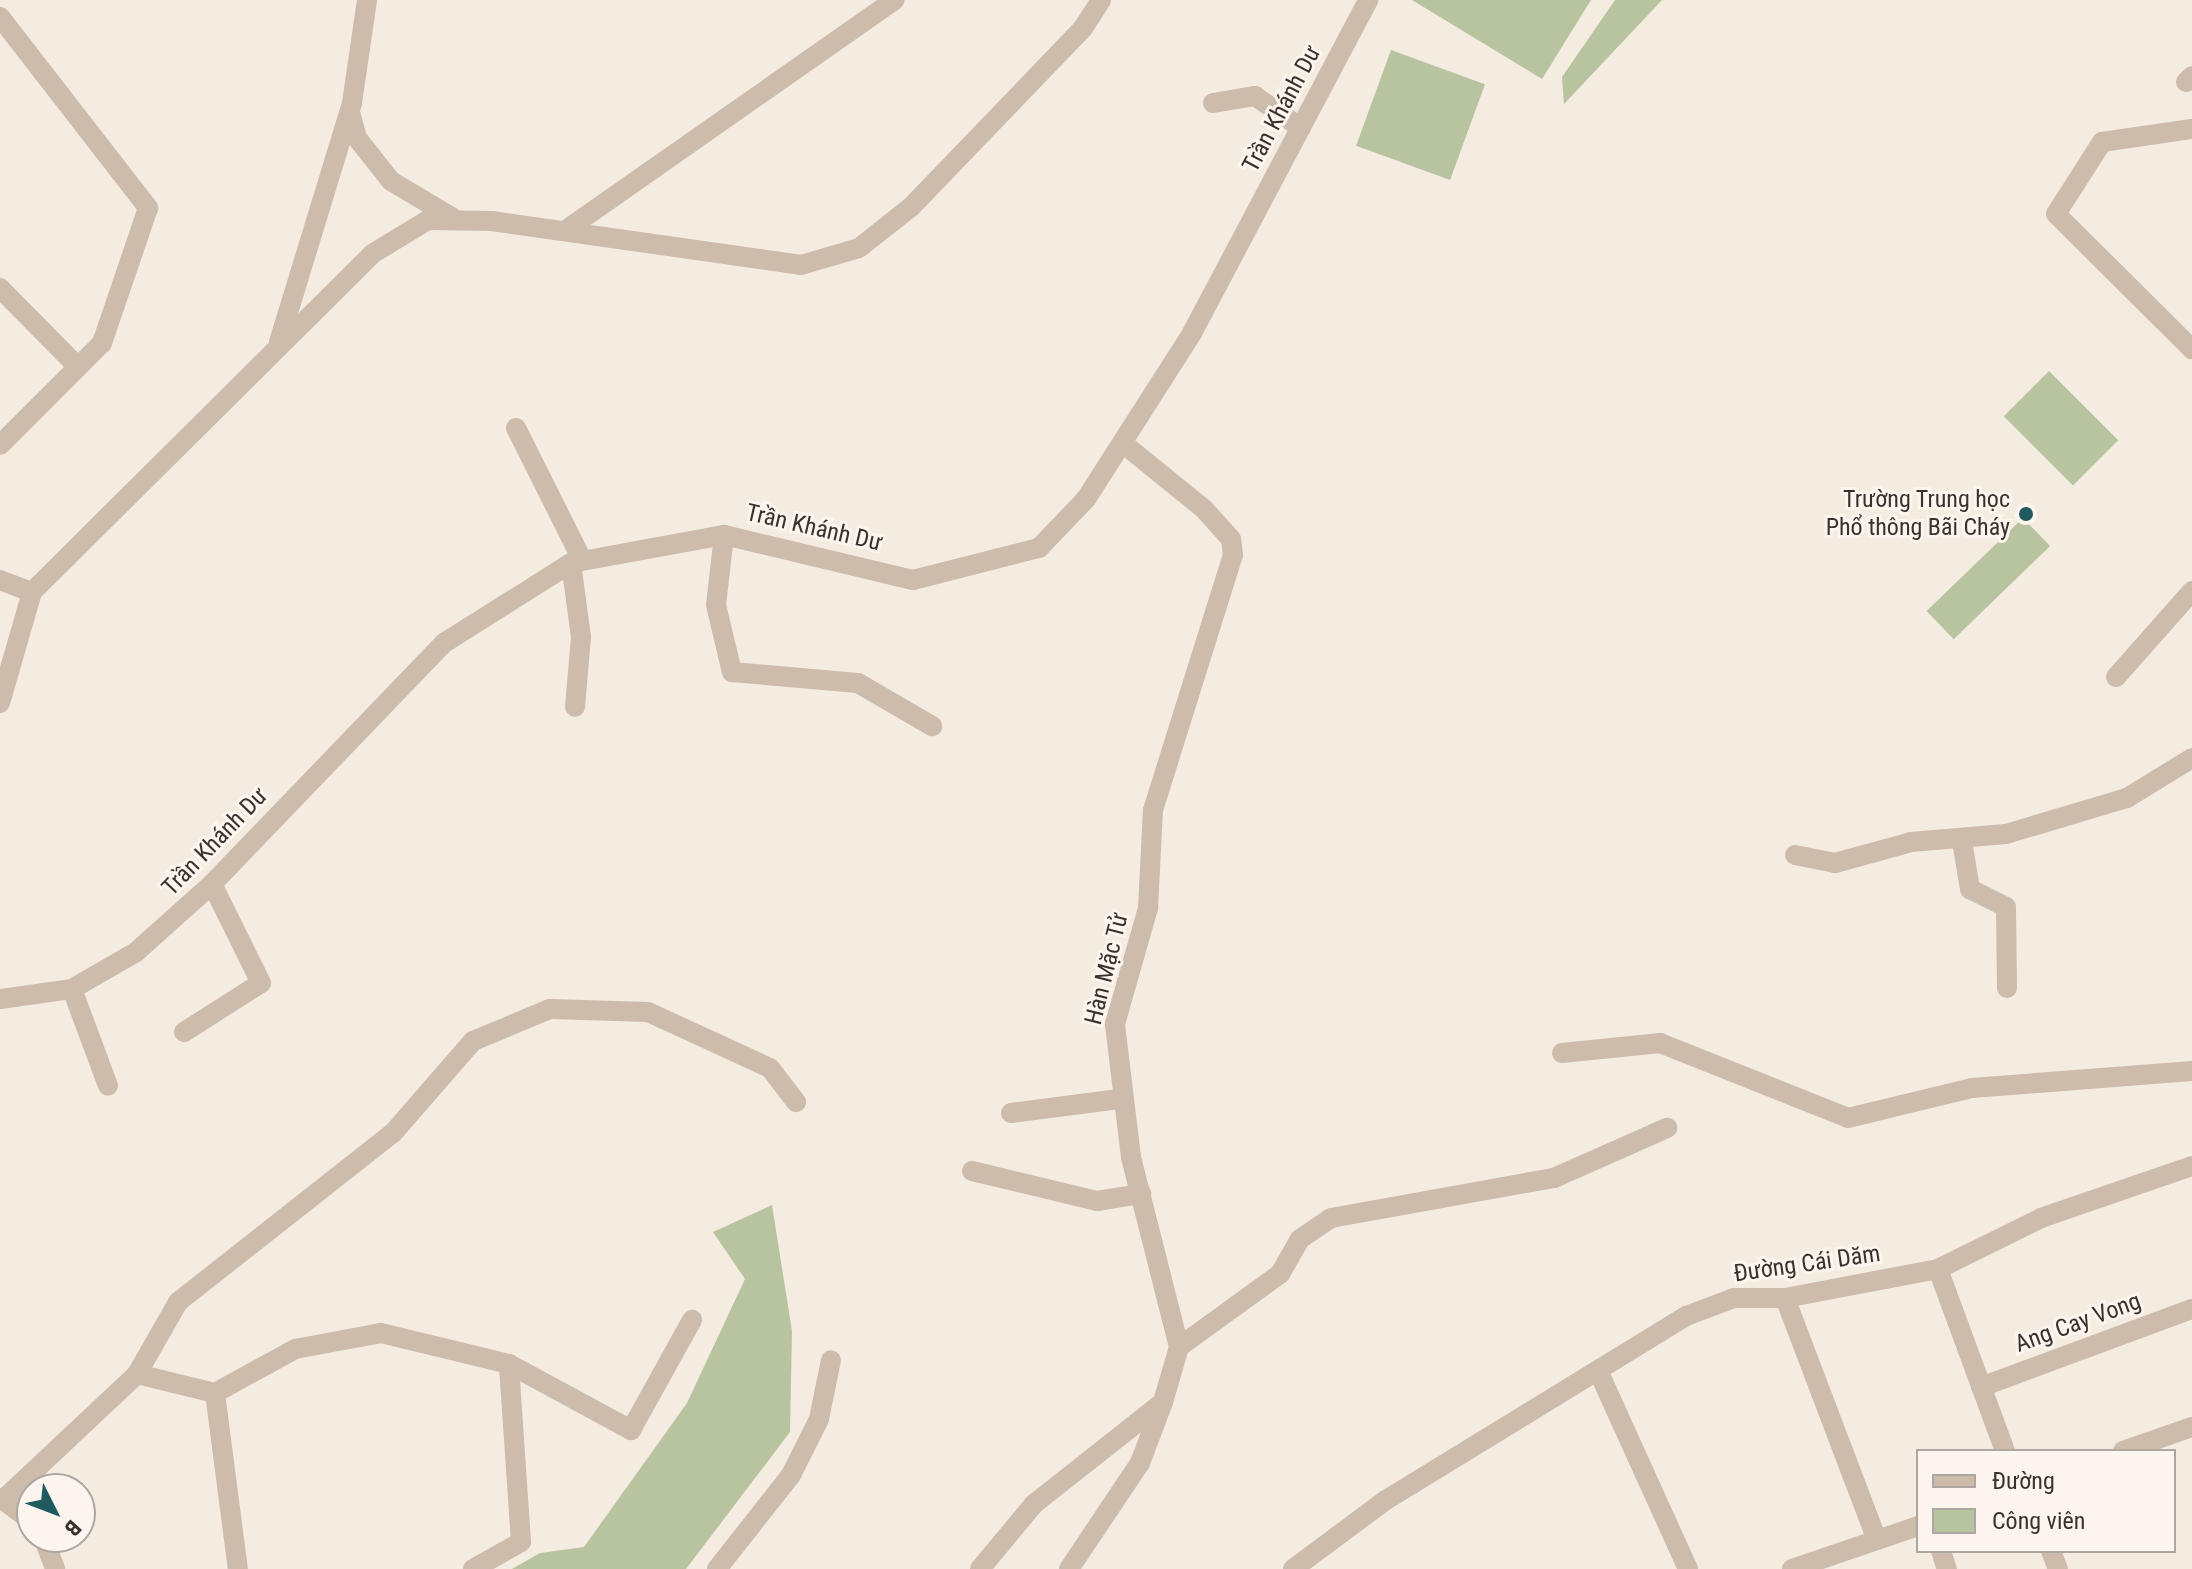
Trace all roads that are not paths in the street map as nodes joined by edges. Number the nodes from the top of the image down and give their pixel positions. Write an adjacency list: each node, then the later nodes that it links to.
1 (367, 0): 6 (street)
2 (894, 0): 11 (street)
3 (1101, 0): 11 (street)
4 (1368, 0): 8 (street, Trần Khánh Dư)
5 (0, 17): 15 (street)
6 (352, 103): 10 (street); 13 (street)
7 (1213, 103): 8 (street)
8 (1301, 128): 18 (street, Trần Khánh Dư)
9 (2192, 129): 14 (street)
10 (457, 220): 11 (street); 13 (street)
11 (566, 230)
12 (0, 288): 15 (street)
13 (277, 346): 23 (street)
14 (2192, 349)
15 (78, 367): 17 (street)
16 (516, 428): 20 (street)
17 (0, 445)
18 (1125, 445): 19 (street, Trần Khánh Dư); 39 (street, Hàn Mặc Tử)
19 (724, 535): 20 (street, Trần Khánh Dư); 27 (street)
20 (576, 561): 26 (street); 31 (street, Trần Khánh Dư)
21 (0, 580): 23 (street)
22 (2192, 591): 24 (street)
23 (32, 592): 25 (street)
24 (2116, 677)
25 (0, 703)
26 (575, 707)
27 (932, 726)
28 (2192, 758): 29 (street)
29 (1962, 841): 30 (street); 32 (street)
30 (1795, 855)
31 (212, 884): 33 (street, Trần Khánh Dư); 35 (street)
32 (2007, 988)
33 (72, 989): 34 (street, Trần Khánh Dư); 38 (street)
34 (0, 999)
35 (184, 1032)
36 (1562, 1053): 37 (street)
37 (2192, 1071)
38 (108, 1086)
39 (1119, 1099): 41 (street); 45 (street, Hàn Mặc Tử)
40 (796, 1102): 53 (street)
41 (1011, 1113)
42 (1667, 1128): 50 (street)
43 (2192, 1166): 46 (street, Đường Cái Dăm)
44 (972, 1171): 45 (street)
45 (1141, 1194): 50 (street, Hàn Mặc Tử)
46 (1938, 1269): 47 (street, Đường Cái Dăm); 55 (street)
47 (1785, 1298): 54 (street, Đường Cái Dăm); 63 (street)
48 (2192, 1309): 55 (street, Ang Cay Vong)
49 (692, 1320): 52 (street)
50 (1179, 1347): 57 (street)
51 (831, 1360): 66 (street)
52 (509, 1364): 56 (street); 65 (street)
53 (137, 1374): 56 (street); 61 (street)
54 (1600, 1375): 69 (street, Đường Cái Dăm); 70 (street)
55 (1981, 1387): 59 (street)
56 (215, 1393): 64 (street)
57 (1163, 1402): 67 (street); 68 (street)
58 (2192, 1427): 60 (street)
59 (2004, 1449)
60 (2129, 1449)
61 (2, 1499)
62 (1916, 1527): 63 (street)
63 (1876, 1538): 71 (street)
64 (238, 1569)
65 (473, 1569)
66 (717, 1569)
67 (980, 1569)
68 (1069, 1569)
69 (1293, 1569)
70 (1688, 1569)
71 (1792, 1569)

